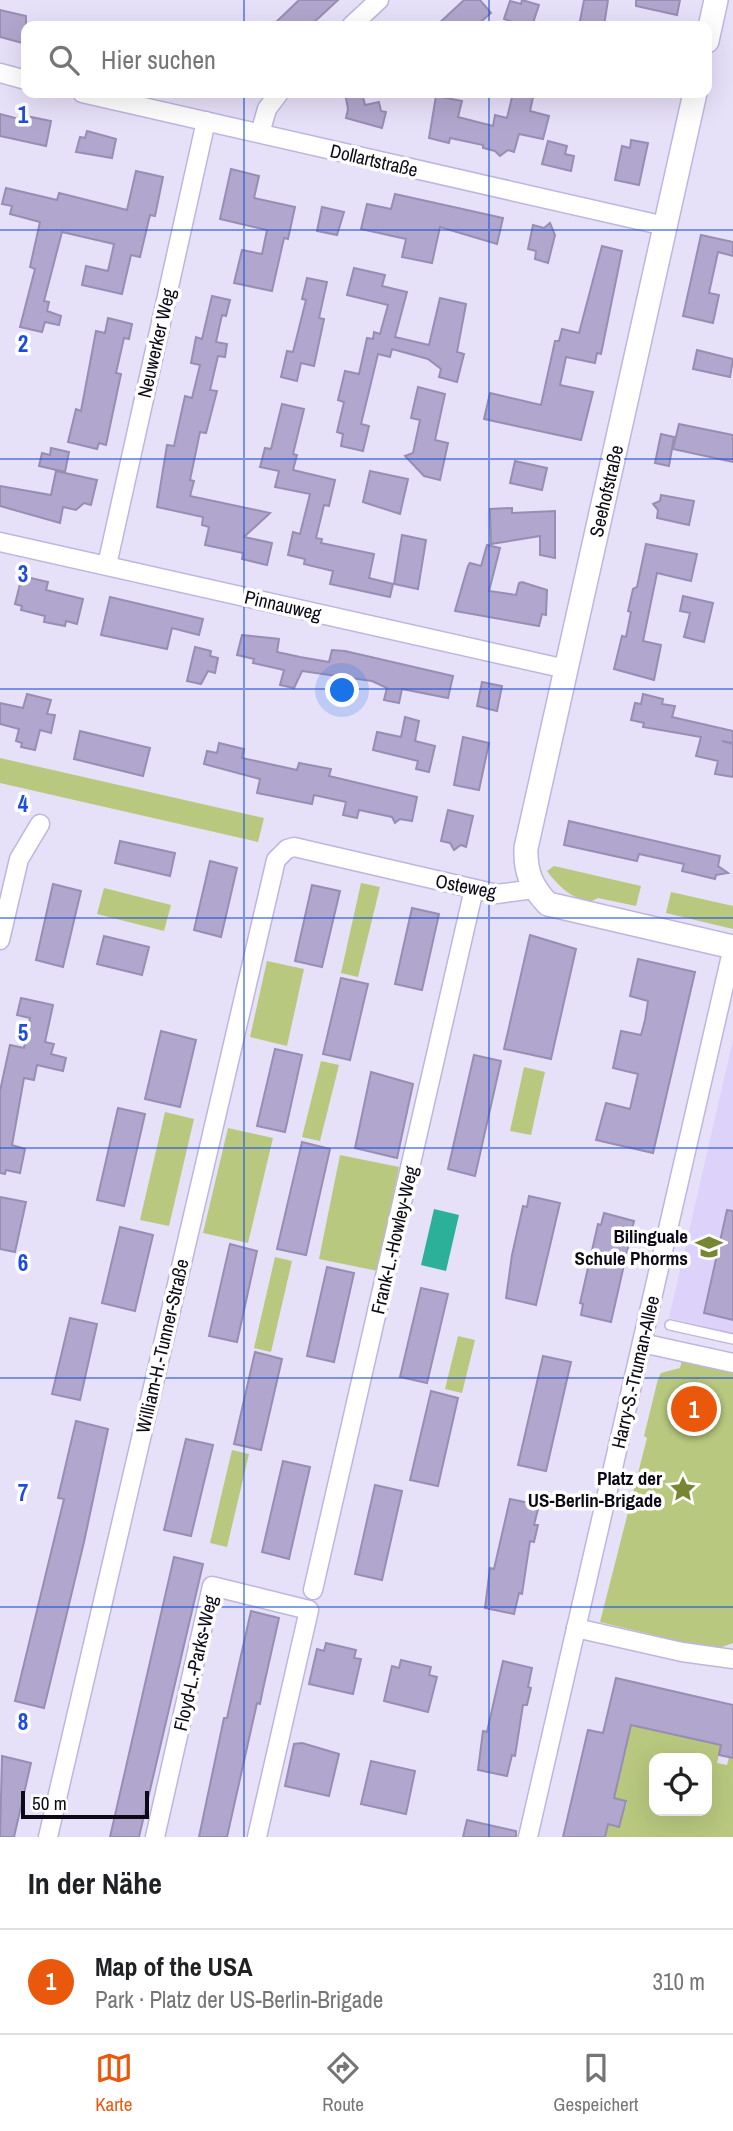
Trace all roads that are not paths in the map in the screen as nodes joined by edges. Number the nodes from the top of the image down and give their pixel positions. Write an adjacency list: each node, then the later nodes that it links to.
1 (379, 0): 3 (street)
2 (716, 0): 4 (street)
3 (356, 21)
4 (711, 21)
5 (0, 73): 6 (street)
6 (21, 79)
7 (104, 98): 10 (street, Dollartstraße)
8 (275, 98): 11 (street)
9 (694, 98): 12 (street, Seehofstraße)
10 (206, 121): 11 (street, Dollartstraße); 14 (street, Neuwerker Weg)
11 (260, 134): 12 (street, Dollartstraße)
12 (665, 226): 15 (street, Seehofstraße)
13 (0, 542): 14 (street, Pinnauweg)
14 (107, 565): 15 (street, Pinnauweg)
15 (566, 669): 19 (street, Seehofstraße)
16 (40, 824): 20 (street)
17 (278, 856): 18 (street, Osteweg); 29 (street, William-H.-Tunner-Straße)
18 (474, 889): 19 (street, Osteweg); 26 (street, Frank-L.-Howley-Weg)
19 (534, 889): 21 (street)
20 (0, 940)
21 (733, 947): 24 (street, Harry-S.-Truman-Allee)
22 (670, 1325): 23 (lane)
23 (733, 1339)
24 (642, 1343): 25 (street); 27 (street, Harry-S.-Truman-Allee)
25 (733, 1363)
26 (313, 1590)
27 (576, 1628): 28 (street); 32 (street, Harry-S.-Truman-Allee)
28 (733, 1659)
29 (48, 1837)
30 (155, 1837): 31 (street, Floyd-L.-Parks-Weg)
31 (257, 1837)
32 (528, 1837)

